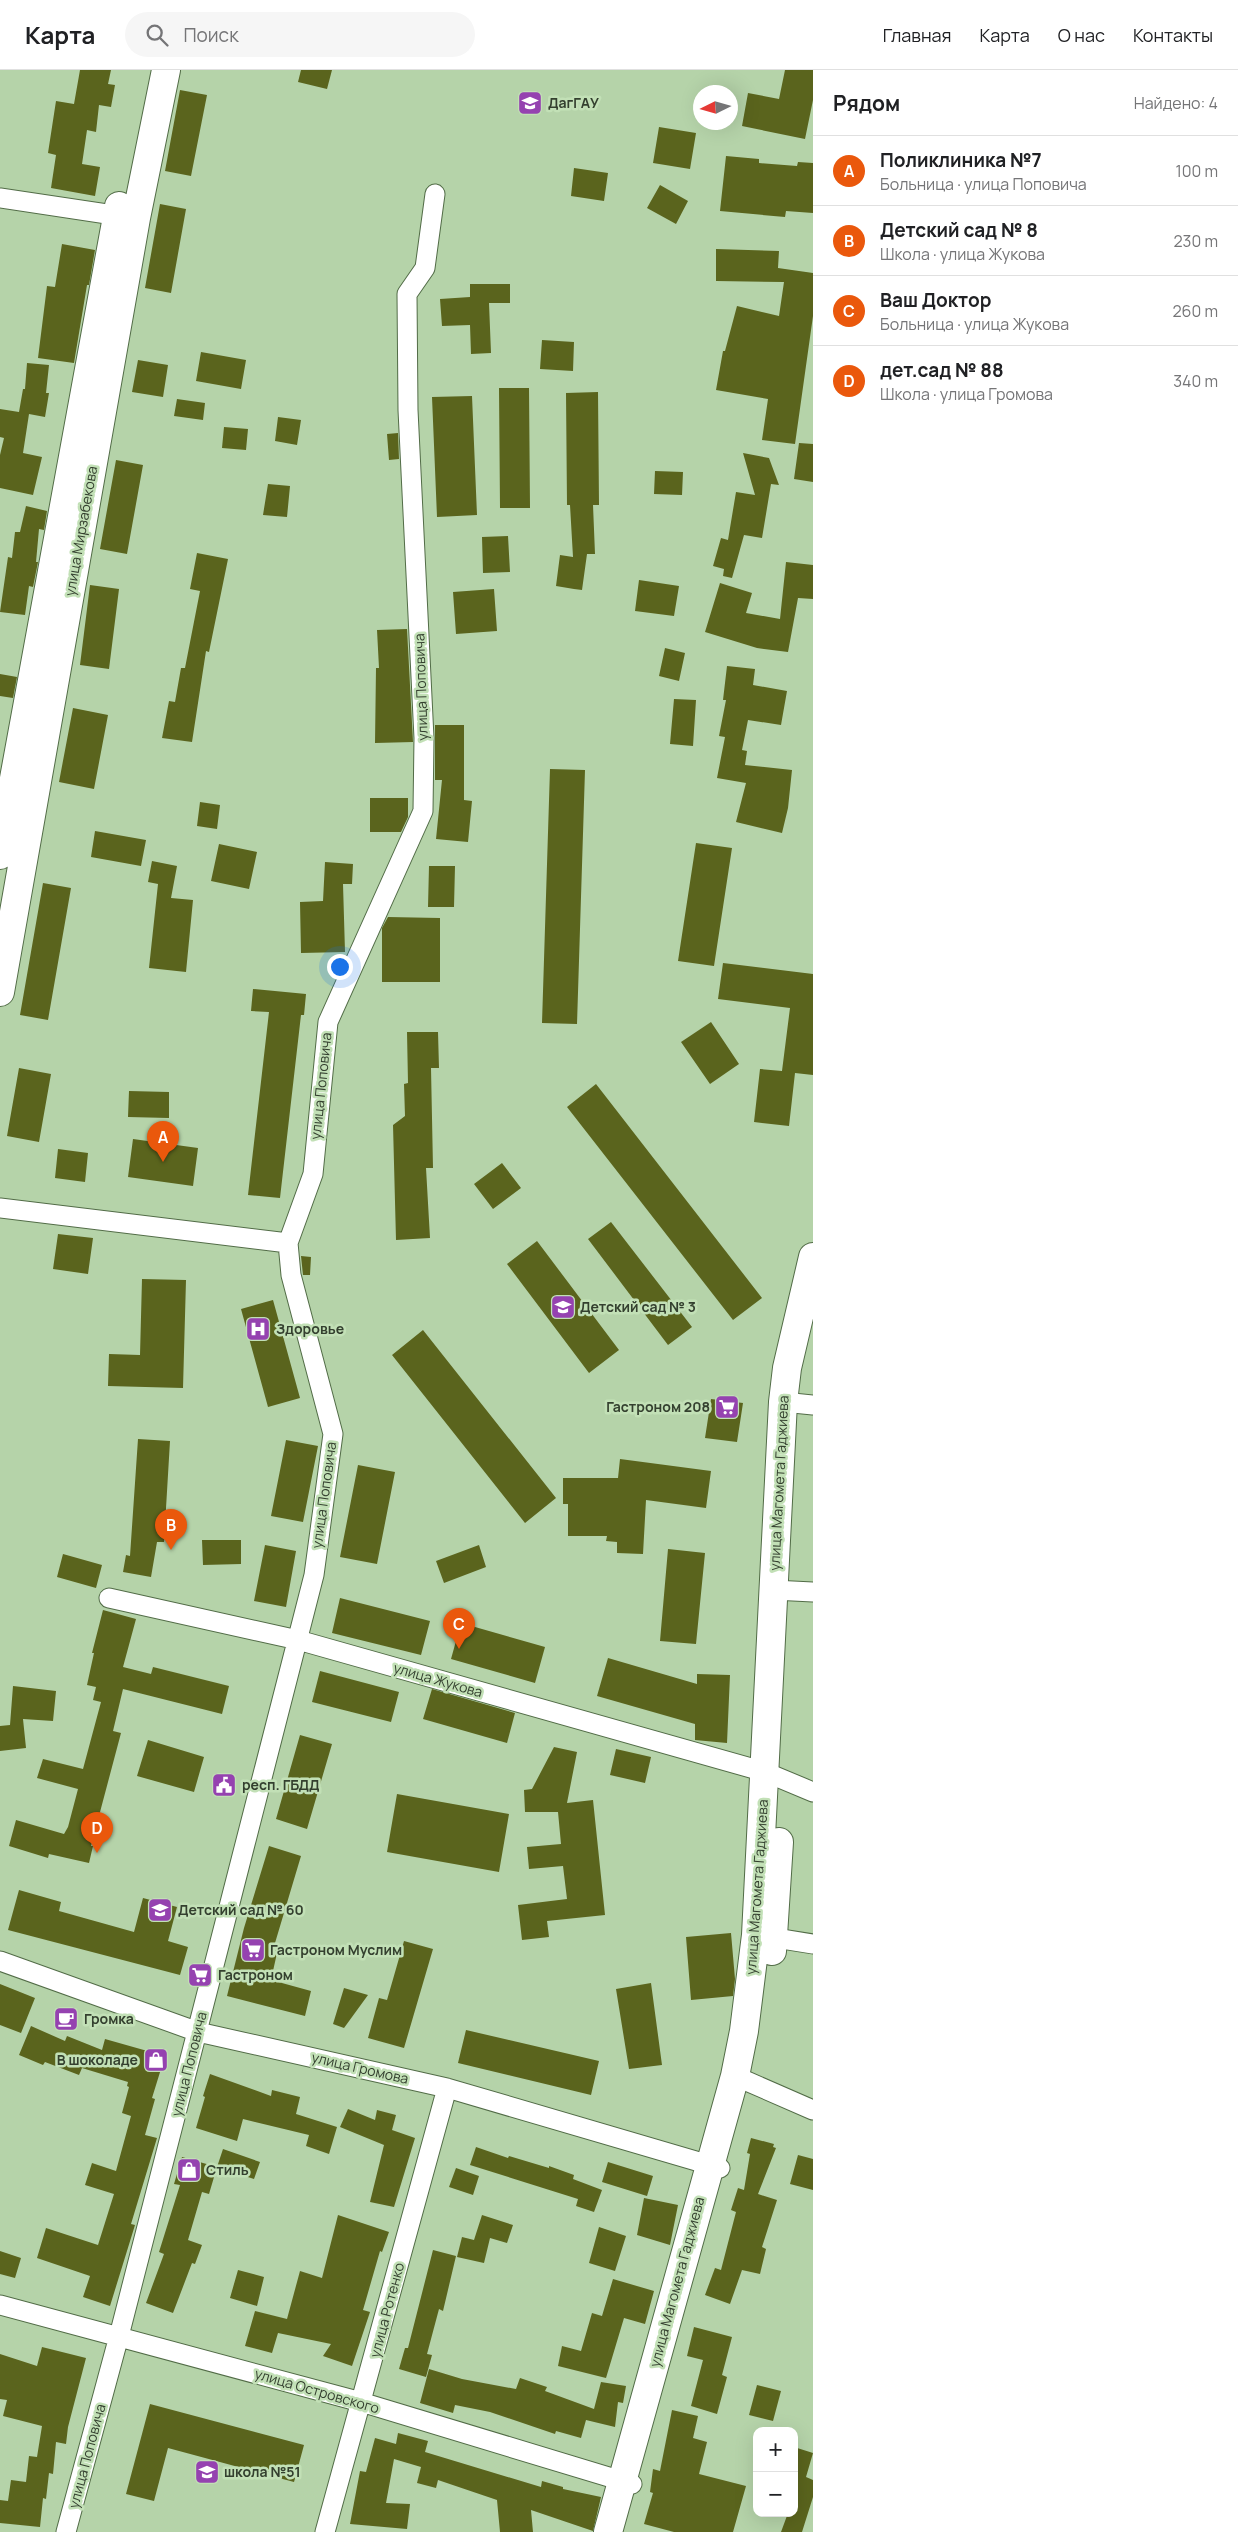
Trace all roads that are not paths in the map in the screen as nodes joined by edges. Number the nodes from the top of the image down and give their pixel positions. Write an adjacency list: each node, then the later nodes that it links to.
1 (148, 70): 5 (main road, улица Мирзабекова)
2 (166, 70): 5 (main road, улица Мирзабекова)
3 (435, 194): 9 (street, улица Поповича)
4 (0, 198): 5 (street)
5 (126, 216): 6 (main road, улица Мирзабекова); 7 (main road, улица Мирзабекова)
6 (0, 855)
7 (0, 992)
8 (0, 1208): 9 (street)
9 (288, 1243): 16 (street, улица Поповича)
10 (813, 1257): 12 (main road, улица Магомета Гаджиева)
11 (813, 1316): 12 (main road, улица Магомета Гаджиева)
12 (798, 1404): 13 (main road, улица Магомета Гаджиева)
13 (778, 1591): 14 (street); 17 (main road, улица Магомета Гаджиева)
14 (813, 1592)
15 (109, 1598): 16 (street, улица Жукова)
16 (298, 1640): 17 (street, улица Жукова); 22 (street, улица Поповича)
17 (773, 1774): 18 (street, улица Жукова); 19 (main road, улица Магомета Гаджиева)
18 (813, 1792)
19 (765, 1937): 20 (street); 23 (main road, улица Магомета Гаджиева)
20 (813, 1944)
21 (0, 1961): 22 (street, улица Громова)
22 (198, 2032): 24 (street, улица Громова); 28 (street, улица Поповича)
23 (741, 2077): 25 (street); 26 (main road, улица Магомета Гаджиева)
24 (447, 2088): 26 (street, улица Громова); 29 (street, улица Ротенко)
25 (813, 2110)
26 (716, 2166): 30 (main road, улица Магомета Гаджиева)
27 (0, 2305): 28 (street, улица Островского)
28 (119, 2336): 29 (street, улица Островского); 31 (street, улица Поповича)
29 (361, 2402): 30 (street, улица Островского); 32 (street, улица Ротенко)
30 (627, 2483): 33 (main road, улица Магомета Гаджиева); 34 (main road, улица Магомета Гаджиева)
31 (66, 2532)
32 (325, 2532)
33 (608, 2532)
34 (618, 2532)

